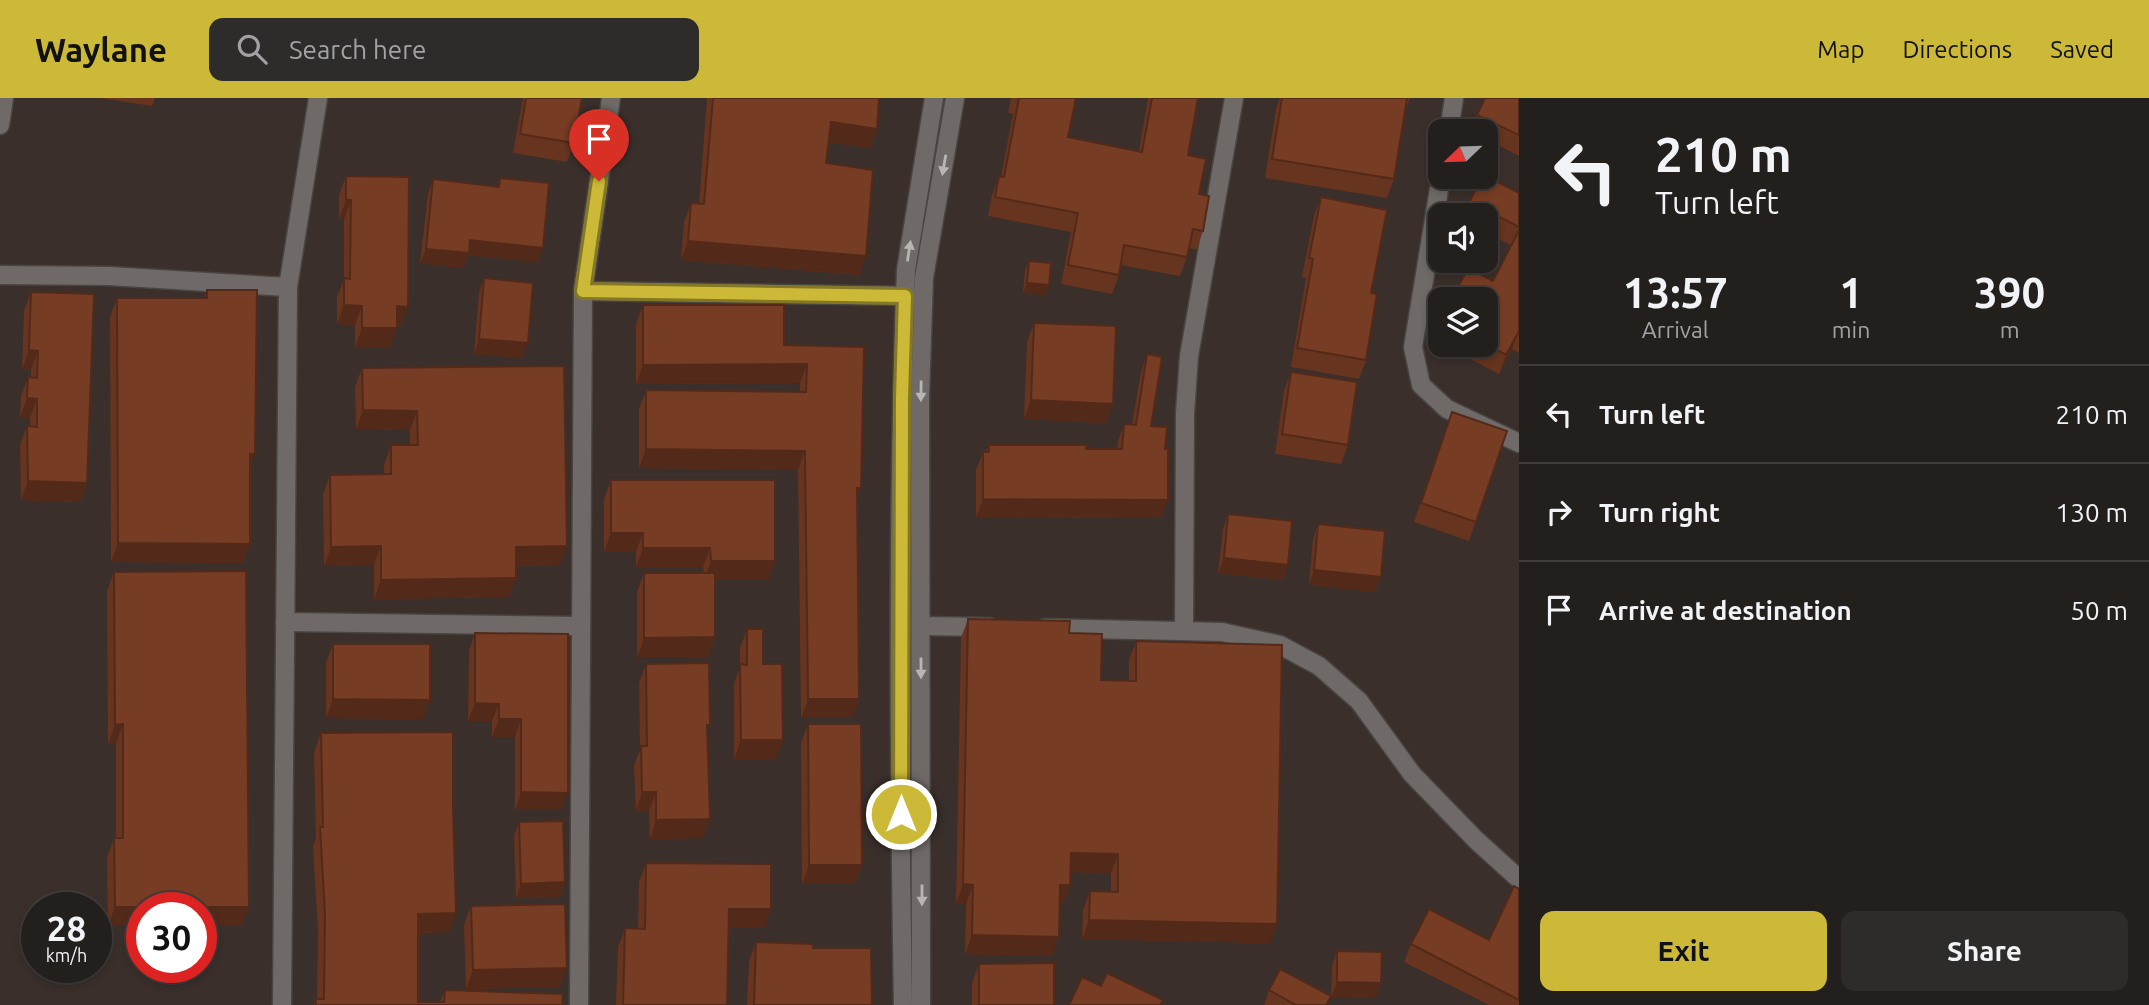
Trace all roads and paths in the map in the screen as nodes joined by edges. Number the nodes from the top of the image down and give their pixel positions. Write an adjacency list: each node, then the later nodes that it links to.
1 (4, 98): 9 (street)
2 (318, 98): 12 (street)
3 (611, 98): 13 (street)
4 (934, 98): 14 (street, one-way to 4)
5 (955, 98): 15 (street, one-way to 15)
6 (1234, 98): 22 (street)
7 (1454, 98): 8 (street)
8 (1451, 119)
9 (0, 125)
10 (1439, 189): 16 (street)
11 (0, 275): 12 (street)
12 (288, 287): 17 (street)
13 (583, 291): 14 (street); 18 (street)
14 (905, 296): 15 (street); 26 (street)
15 (924, 296): 19 (street, one-way to 19)
16 (1519, 443)
17 (285, 622): 18 (street); 24 (street)
18 (581, 626): 25 (street)
19 (921, 626): 20 (street); 27 (street, one-way to 27)
20 (1004, 628)
21 (1032, 628): 22 (street)
22 (1184, 631): 23 (street)
23 (1519, 878)
24 (282, 1005)
25 (579, 1005)
26 (903, 1005)
27 (922, 1005)

